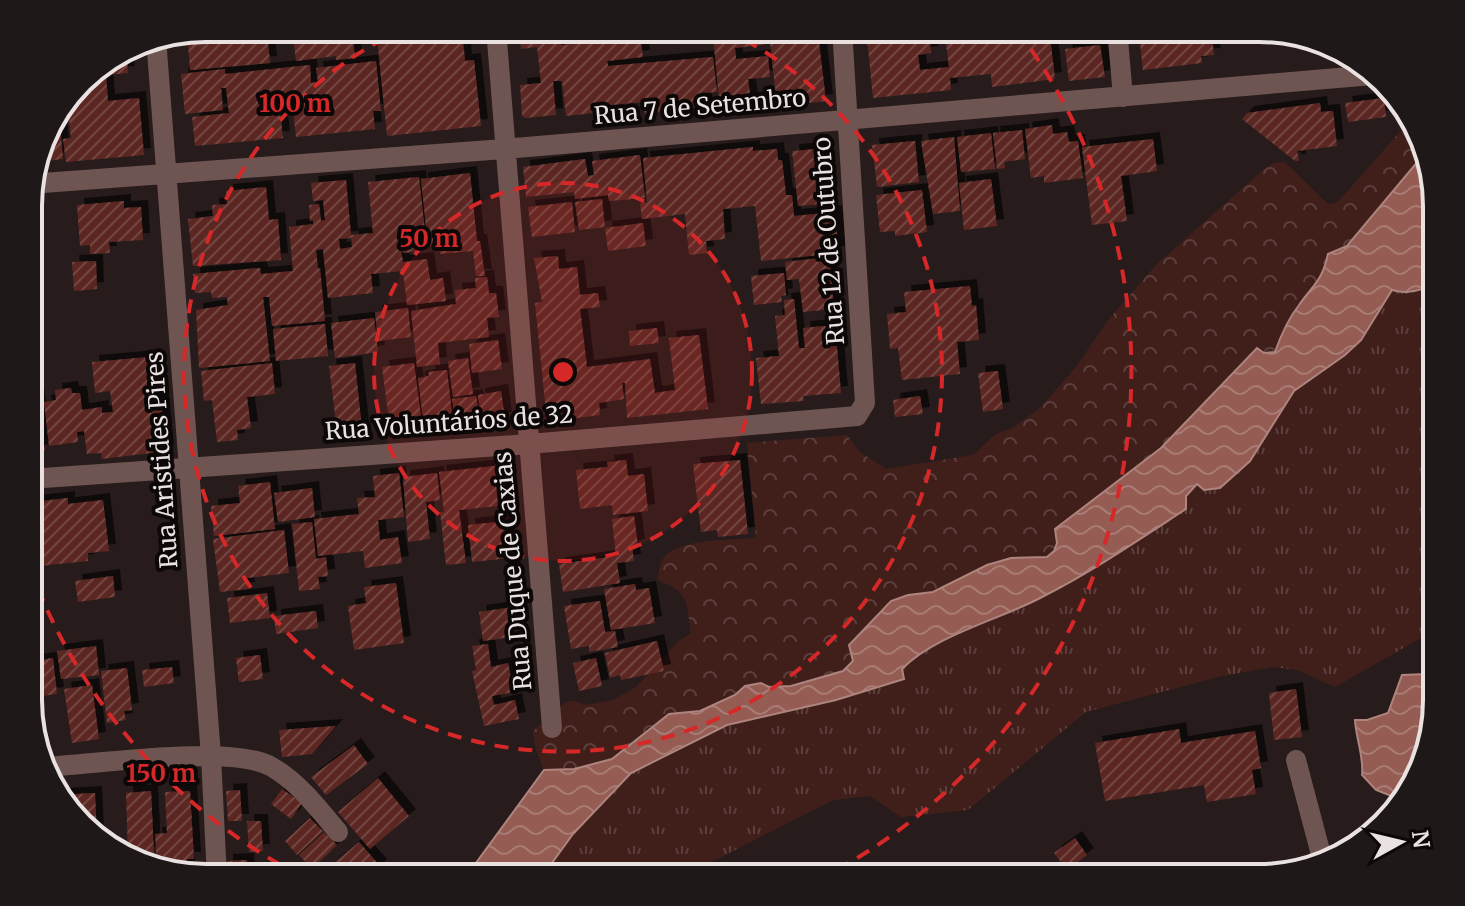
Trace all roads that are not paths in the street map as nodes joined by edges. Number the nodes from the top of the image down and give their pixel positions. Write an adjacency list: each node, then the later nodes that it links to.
1 (497, 42): 8 (street, Rua Duque de Caxias)
2 (843, 42): 7 (street, Rua 12 de Outubro)
3 (1118, 42): 6 (street)
4 (157, 50): 9 (street, Rua Aristides Pires)
5 (1358, 76): 6 (street, Rua 7 de Setembro)
6 (1123, 97): 7 (street, Rua 7 de Setembro)
7 (848, 121): 8 (street, Rua 7 de Setembro); 11 (street, Rua 12 de Outubro)
8 (504, 149): 9 (street, Rua 7 de Setembro); 12 (street, Rua Duque de Caxias)
9 (166, 173): 10 (street, Rua 7 de Setembro); 13 (street, Rua Aristides Pires)
10 (44, 183)
11 (865, 403): 12 (street, Rua Voluntários de 32)
12 (529, 444): 13 (street, Rua Voluntários de 32); 15 (street, Rua Duque de Caxias)
13 (188, 467): 14 (street, Rua Voluntários de 32); 16 (street, Rua Aristides Pires)
14 (42, 478)
15 (552, 728)
16 (211, 756): 18 (street); 19 (street); 21 (street, Rua Aristides Pires)
17 (1296, 760): 20 (street)
18 (57, 766)
19 (338, 832)
20 (1320, 851)
21 (216, 864)

